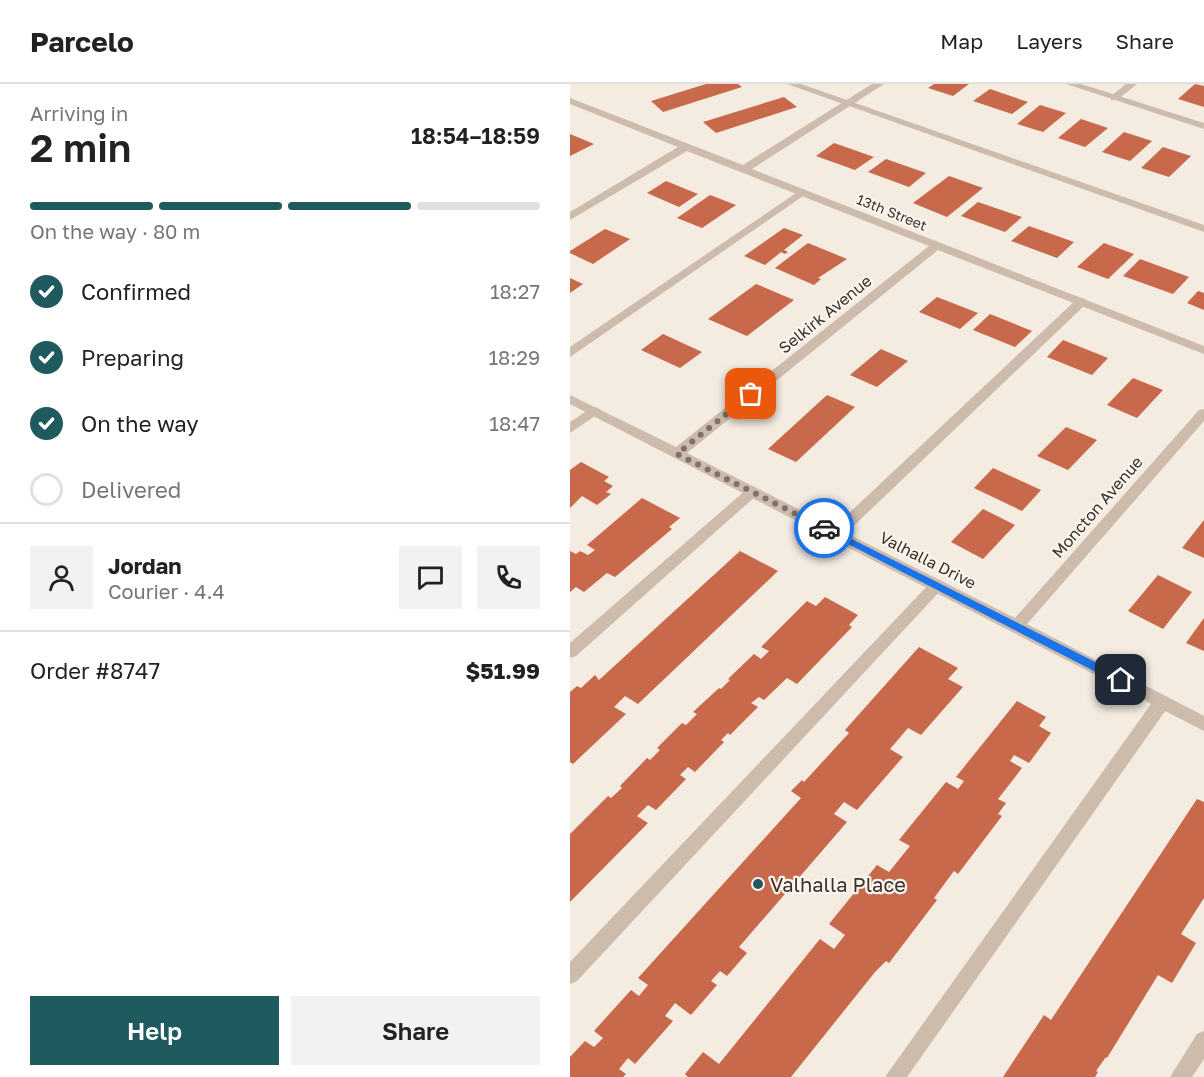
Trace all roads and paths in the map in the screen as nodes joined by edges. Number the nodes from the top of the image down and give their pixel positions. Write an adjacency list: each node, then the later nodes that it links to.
1 (792, 84): 7 (street)
2 (879, 84): 7 (street)
3 (1071, 84): 5 (street)
4 (1131, 84): 5 (street)
5 (1114, 98): 8 (street)
6 (571, 102): 9 (street, 13th Street)
7 (849, 103): 10 (street); 13 (street)
8 (1204, 126)
9 (686, 147): 10 (street, 13th Street); 12 (street)
10 (744, 169): 11 (street, 13th Street)
11 (802, 192): 14 (street, 13th Street); 17 (street)
12 (570, 218)
13 (1204, 229)
14 (937, 245): 15 (street, 13th Street); 22 (street, Selkirk Avenue)
15 (1081, 302): 16 (street, 13th Street); 24 (street)
16 (1204, 350)
17 (570, 353)
18 (570, 399): 19 (street, Valhalla Drive)
19 (593, 411): 21 (street); 22 (street, Valhalla Drive)
20 (1204, 413): 26 (street, Moncton Avenue)
21 (570, 429)
22 (677, 454): 23 (street, Valhalla Drive)
23 (752, 492): 24 (street, Valhalla Drive); 27 (street)
24 (836, 534): 25 (street, Valhalla Drive)
25 (937, 585): 26 (street, Valhalla Drive); 30 (street)
26 (1017, 626): 28 (street, Valhalla Drive)
27 (570, 652)
28 (1162, 702): 29 (street, Valhalla Drive); 32 (street)
29 (1204, 724)
30 (570, 975)
31 (1204, 1041): 33 (street)
32 (895, 1077)
33 (1180, 1077)

